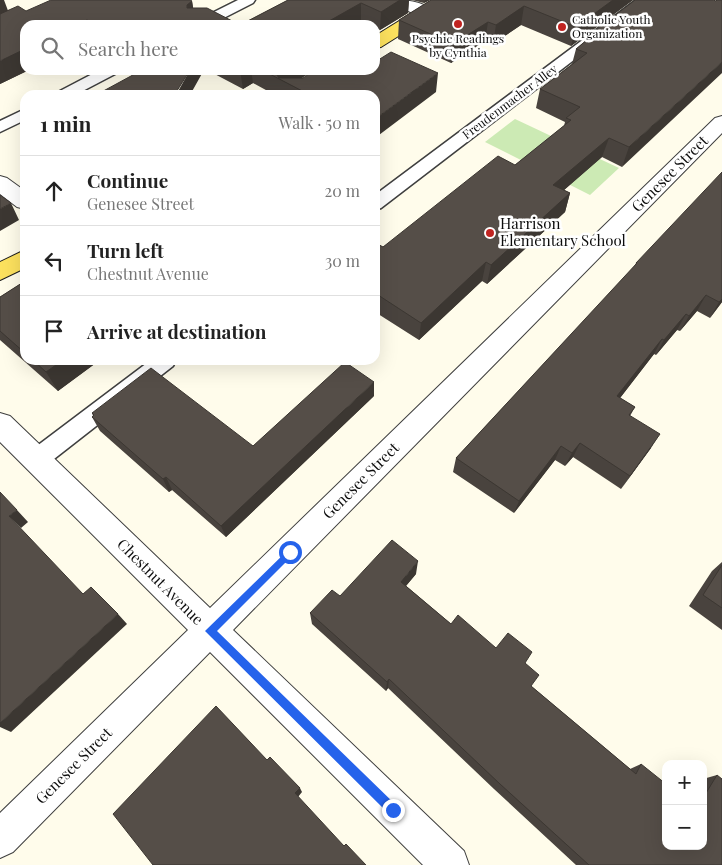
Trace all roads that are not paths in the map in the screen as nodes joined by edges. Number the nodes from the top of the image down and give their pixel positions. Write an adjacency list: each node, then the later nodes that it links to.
1 (248, 0): 6 (lane)
2 (398, 0): 5 (street)
3 (445, 0): 5 (main road)
4 (644, 0): 15 (lane, Freudenmacher Alley)
5 (425, 12): 7 (main road)
6 (210, 20)
7 (380, 40)
8 (102, 75): 9 (lane)
9 (73, 90)
10 (20, 117): 12 (lane)
11 (722, 122): 21 (street, Genesee Street)
12 (0, 127)
13 (0, 183): 14 (street)
14 (20, 198)
15 (380, 200)
16 (20, 261): 17 (main road)
17 (0, 272)
18 (159, 365): 20 (lane)
19 (0, 424): 20 (street, Chestnut Avenue)
20 (37, 459): 21 (street, Chestnut Avenue)
21 (210, 631): 22 (street, Genesee Street); 23 (street, Chestnut Avenue)
22 (0, 839)
23 (450, 865)

